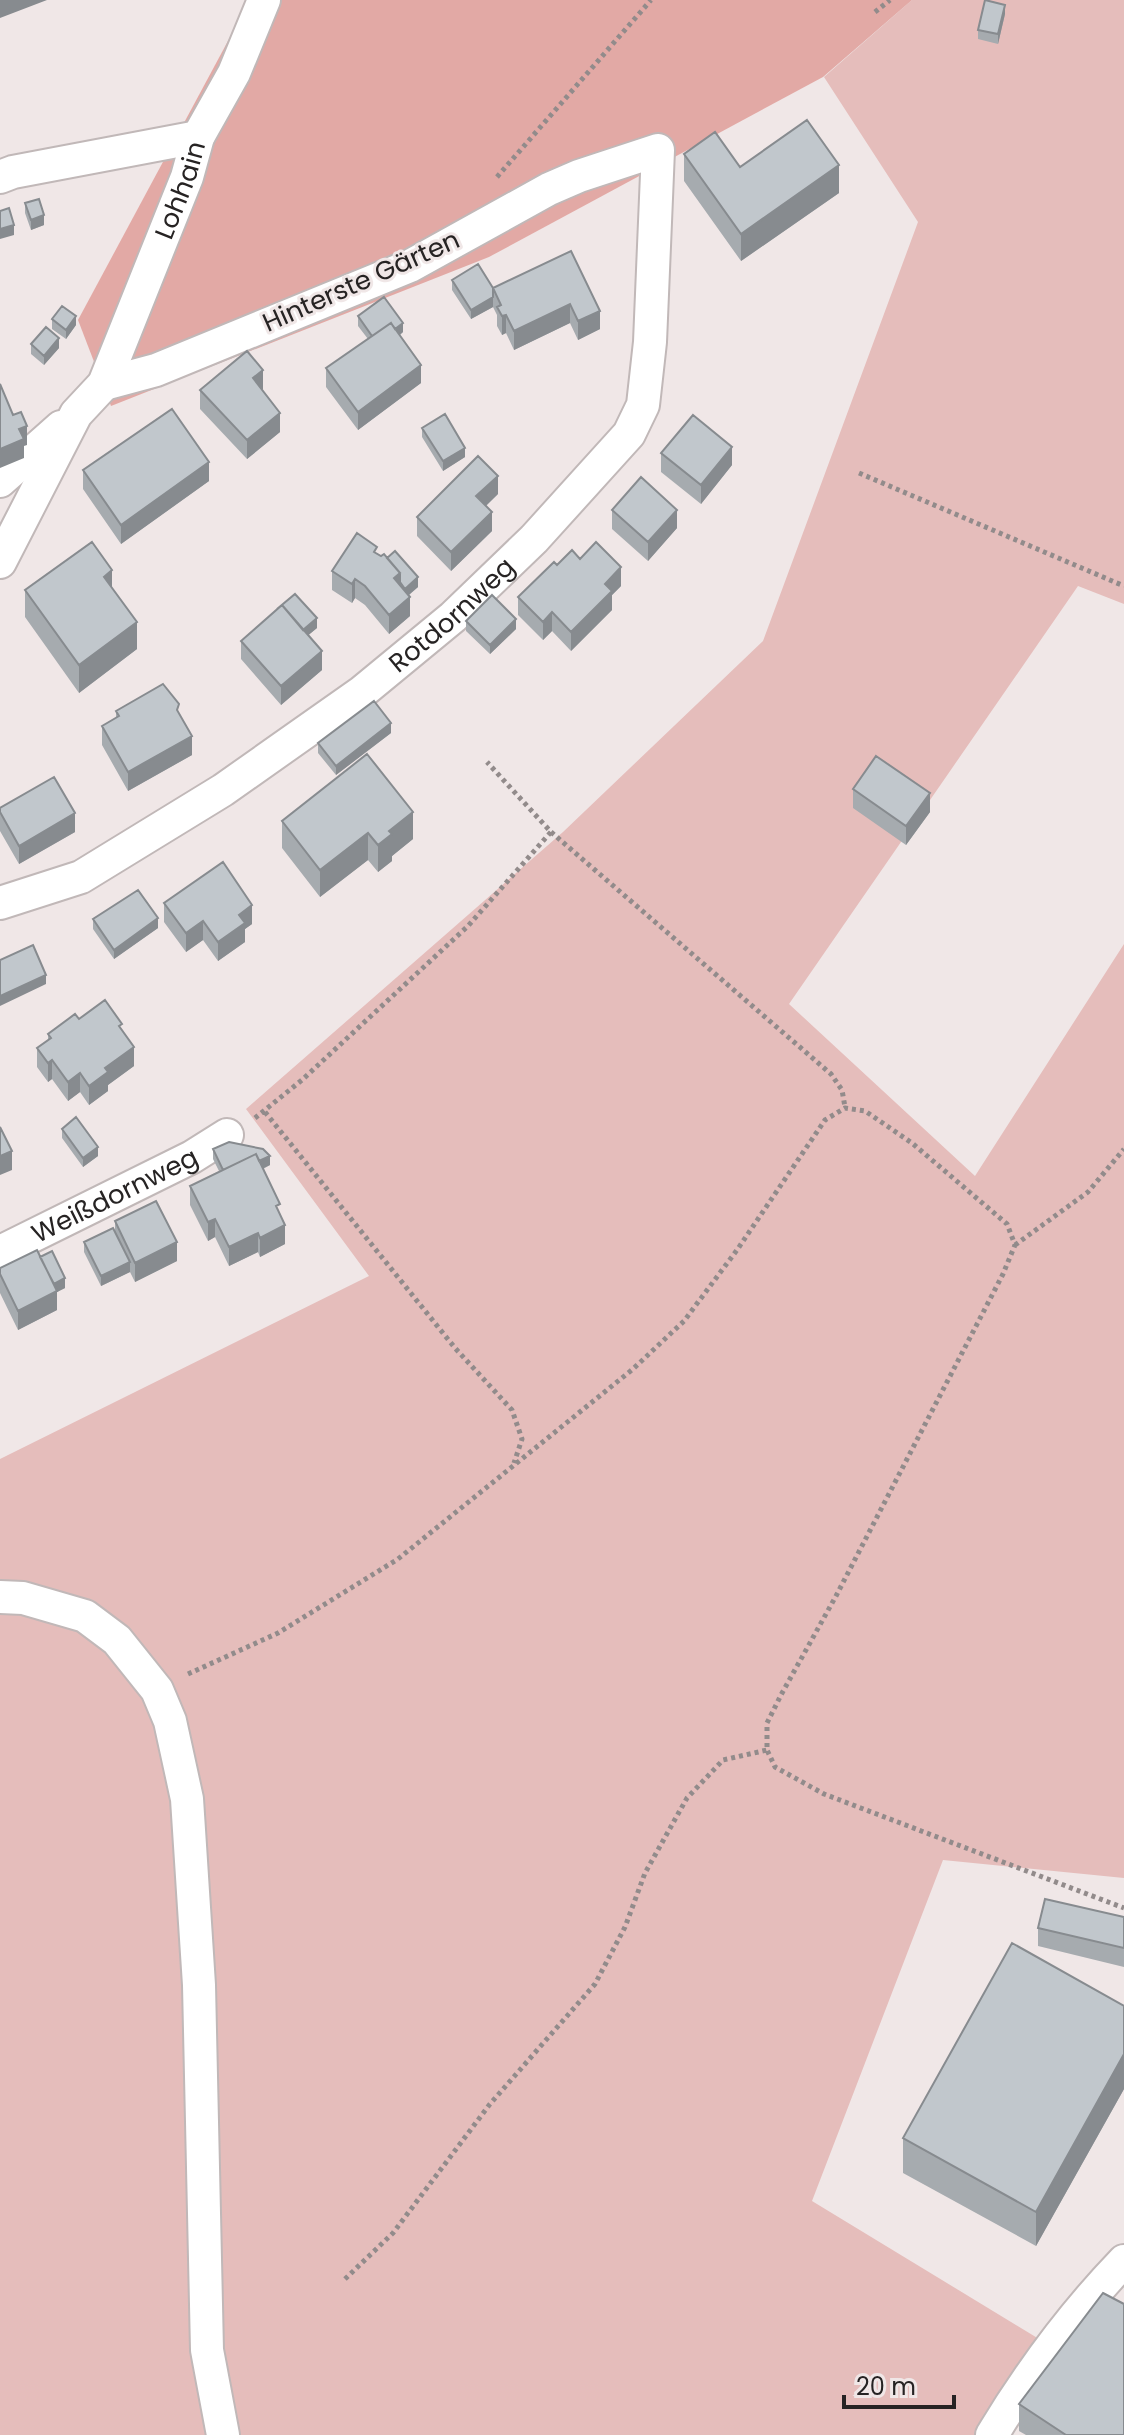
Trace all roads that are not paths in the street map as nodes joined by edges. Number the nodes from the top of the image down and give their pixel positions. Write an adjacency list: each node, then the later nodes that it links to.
1 (264, 0): 2 (street, Lohhain)
2 (198, 137): 4 (street); 5 (street, Lohhain)
3 (658, 150): 5 (street, Hinterste Gärten); 9 (street, Rotdornweg)
4 (0, 177)
5 (104, 384): 6 (street)
6 (76, 414): 7 (street); 8 (street)
7 (0, 481)
8 (0, 562)
9 (0, 903)
10 (227, 1135): 11 (street, Weißdornweg)
11 (0, 1252)
12 (0, 1597): 14 (street)
13 (1124, 2261): 15 (street)
14 (223, 2435)
15 (992, 2435)

